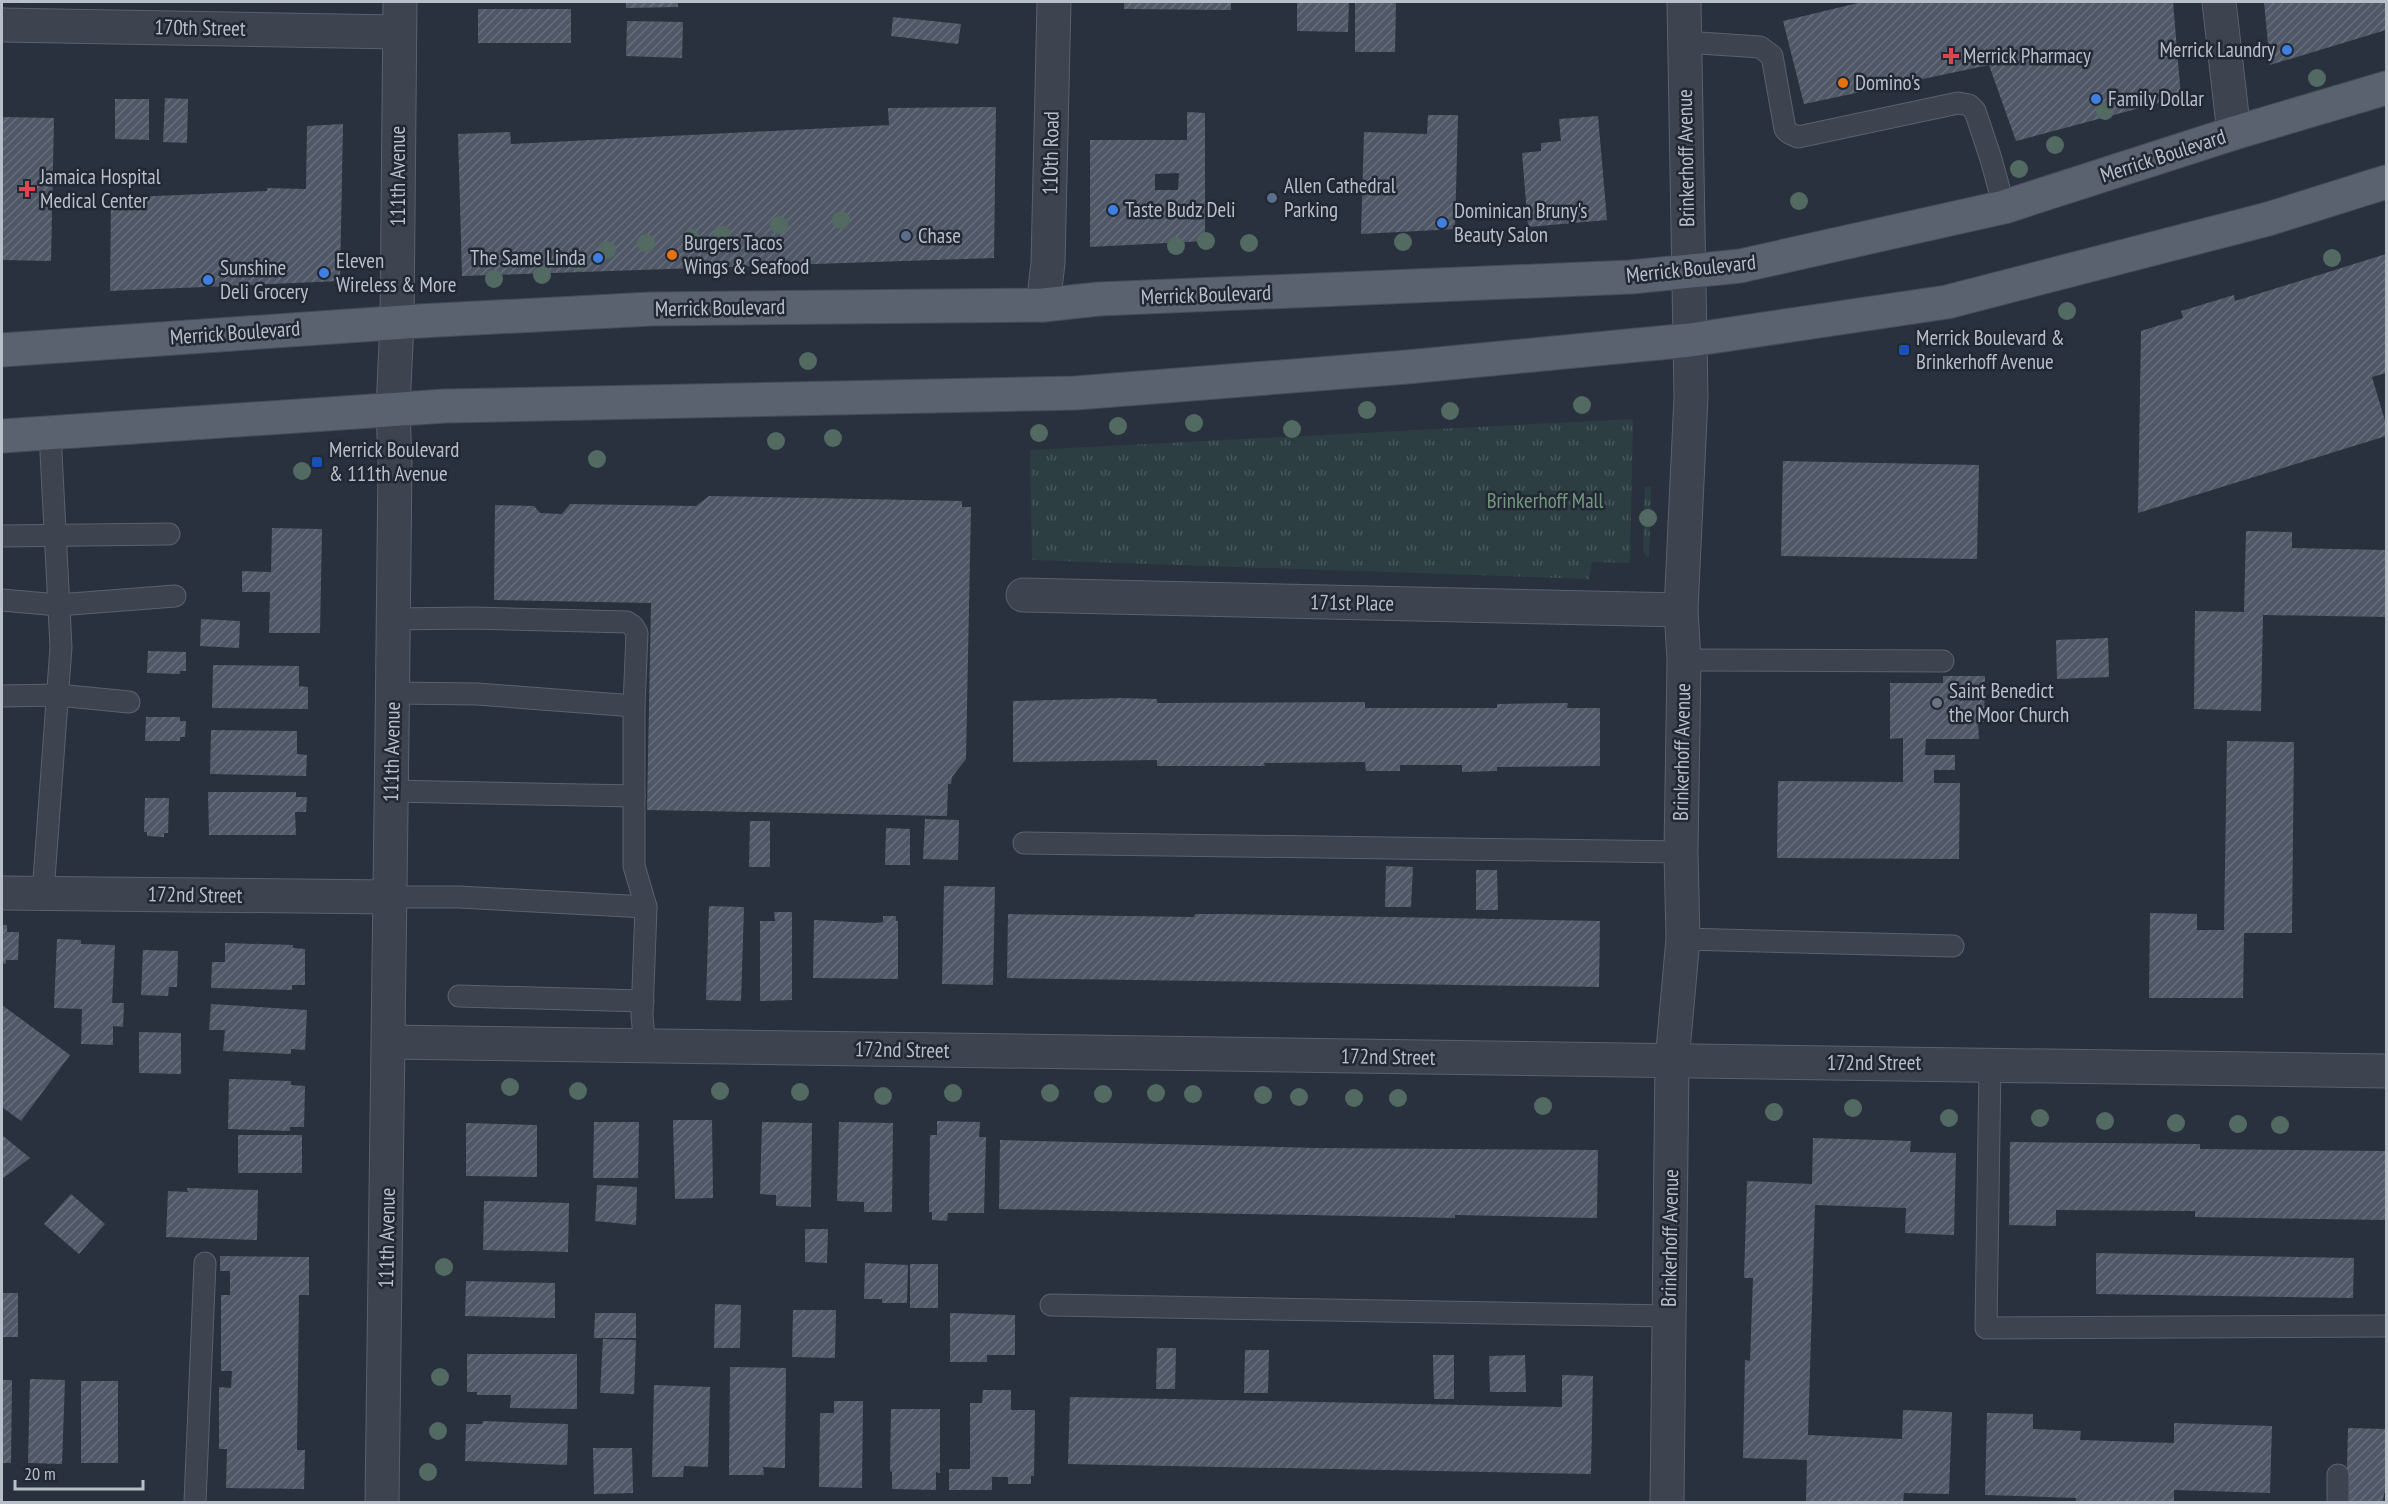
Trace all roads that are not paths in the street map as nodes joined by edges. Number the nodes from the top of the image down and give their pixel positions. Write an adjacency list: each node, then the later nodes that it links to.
1 (1054, 2): 12 (street, 110th Road)
2 (1684, 2): 6 (street, Brinkerhoff Avenue)
3 (2219, 2): 8 (street)
4 (400, 17): 5 (street, 170th Street); 13 (street, 111th Avenue)
5 (2, 25)
6 (1684, 42): 10 (lane); 11 (street, Brinkerhoff Avenue)
7 (2386, 88): 8 (main road, Merrick Boulevard)
8 (2234, 133): 10 (main road, Merrick Boulevard)
9 (2386, 182): 14 (main road)
10 (2004, 207): 11 (main road, Merrick Boulevard)
11 (1689, 271): 12 (main road, Merrick Boulevard); 14 (street, Brinkerhoff Avenue)
12 (1043, 304): 13 (main road, Merrick Boulevard)
13 (397, 322): 15 (main road, Merrick Boulevard); 16 (street, 111th Avenue)
14 (1690, 340): 16 (main road); 26 (street, Brinkerhoff Avenue)
15 (2, 350)
16 (393, 410): 17 (main road); 27 (street, 111th Avenue)
17 (50, 433): 18 (main road); 21 (lane)
18 (2, 436)
19 (169, 534): 21 (lane)
20 (2, 536): 21 (lane)
21 (55, 537): 25 (lane)
22 (1023, 595): 26 (street, 171st Place)
23 (175, 596): 25 (lane)
24 (2, 600): 25 (lane)
25 (58, 605): 31 (lane)
26 (1682, 610): 28 (street, Brinkerhoff Avenue)
27 (393, 619): 30 (street, 111th Avenue); 34 (lane)
28 (1684, 660): 29 (lane); 38 (street, Brinkerhoff Avenue)
29 (1943, 661)
30 (393, 693): 34 (lane); 35 (street, 111th Avenue)
31 (58, 695): 32 (lane); 33 (lane); 40 (lane)
32 (2, 696)
33 (129, 702)
34 (634, 706): 36 (lane)
35 (391, 791): 36 (lane); 41 (street, 111th Avenue)
36 (634, 796): 42 (lane)
37 (1024, 843): 38 (lane)
38 (1681, 852): 43 (street, Brinkerhoff Avenue)
39 (2, 893): 40 (street, 172nd Street)
40 (43, 893): 41 (street, 172nd Street)
41 (389, 897): 42 (lane); 47 (street, 111th Avenue)
42 (646, 907): 46 (lane)
43 (1683, 939): 44 (lane); 49 (street, Brinkerhoff Avenue)
44 (1953, 946)
45 (459, 996): 46 (lane)
46 (644, 1001): 48 (lane)
47 (390, 1042): 48 (street, 172nd Street); 58 (street, 111th Avenue)
48 (645, 1046): 49 (street, 172nd Street)
49 (1672, 1061): 50 (street, 172nd Street); 54 (street, Brinkerhoff Avenue)
50 (1990, 1064): 51 (street, 172nd Street); 55 (lane)
51 (2386, 1071)
52 (206, 1263): 57 (lane)
53 (1051, 1305): 54 (lane)
54 (1669, 1316): 59 (street, Brinkerhoff Avenue)
55 (2386, 1326)
56 (2338, 1475): 60 (lane)
57 (195, 1503)
58 (382, 1503)
59 (1667, 1503)
60 (2338, 1503)

